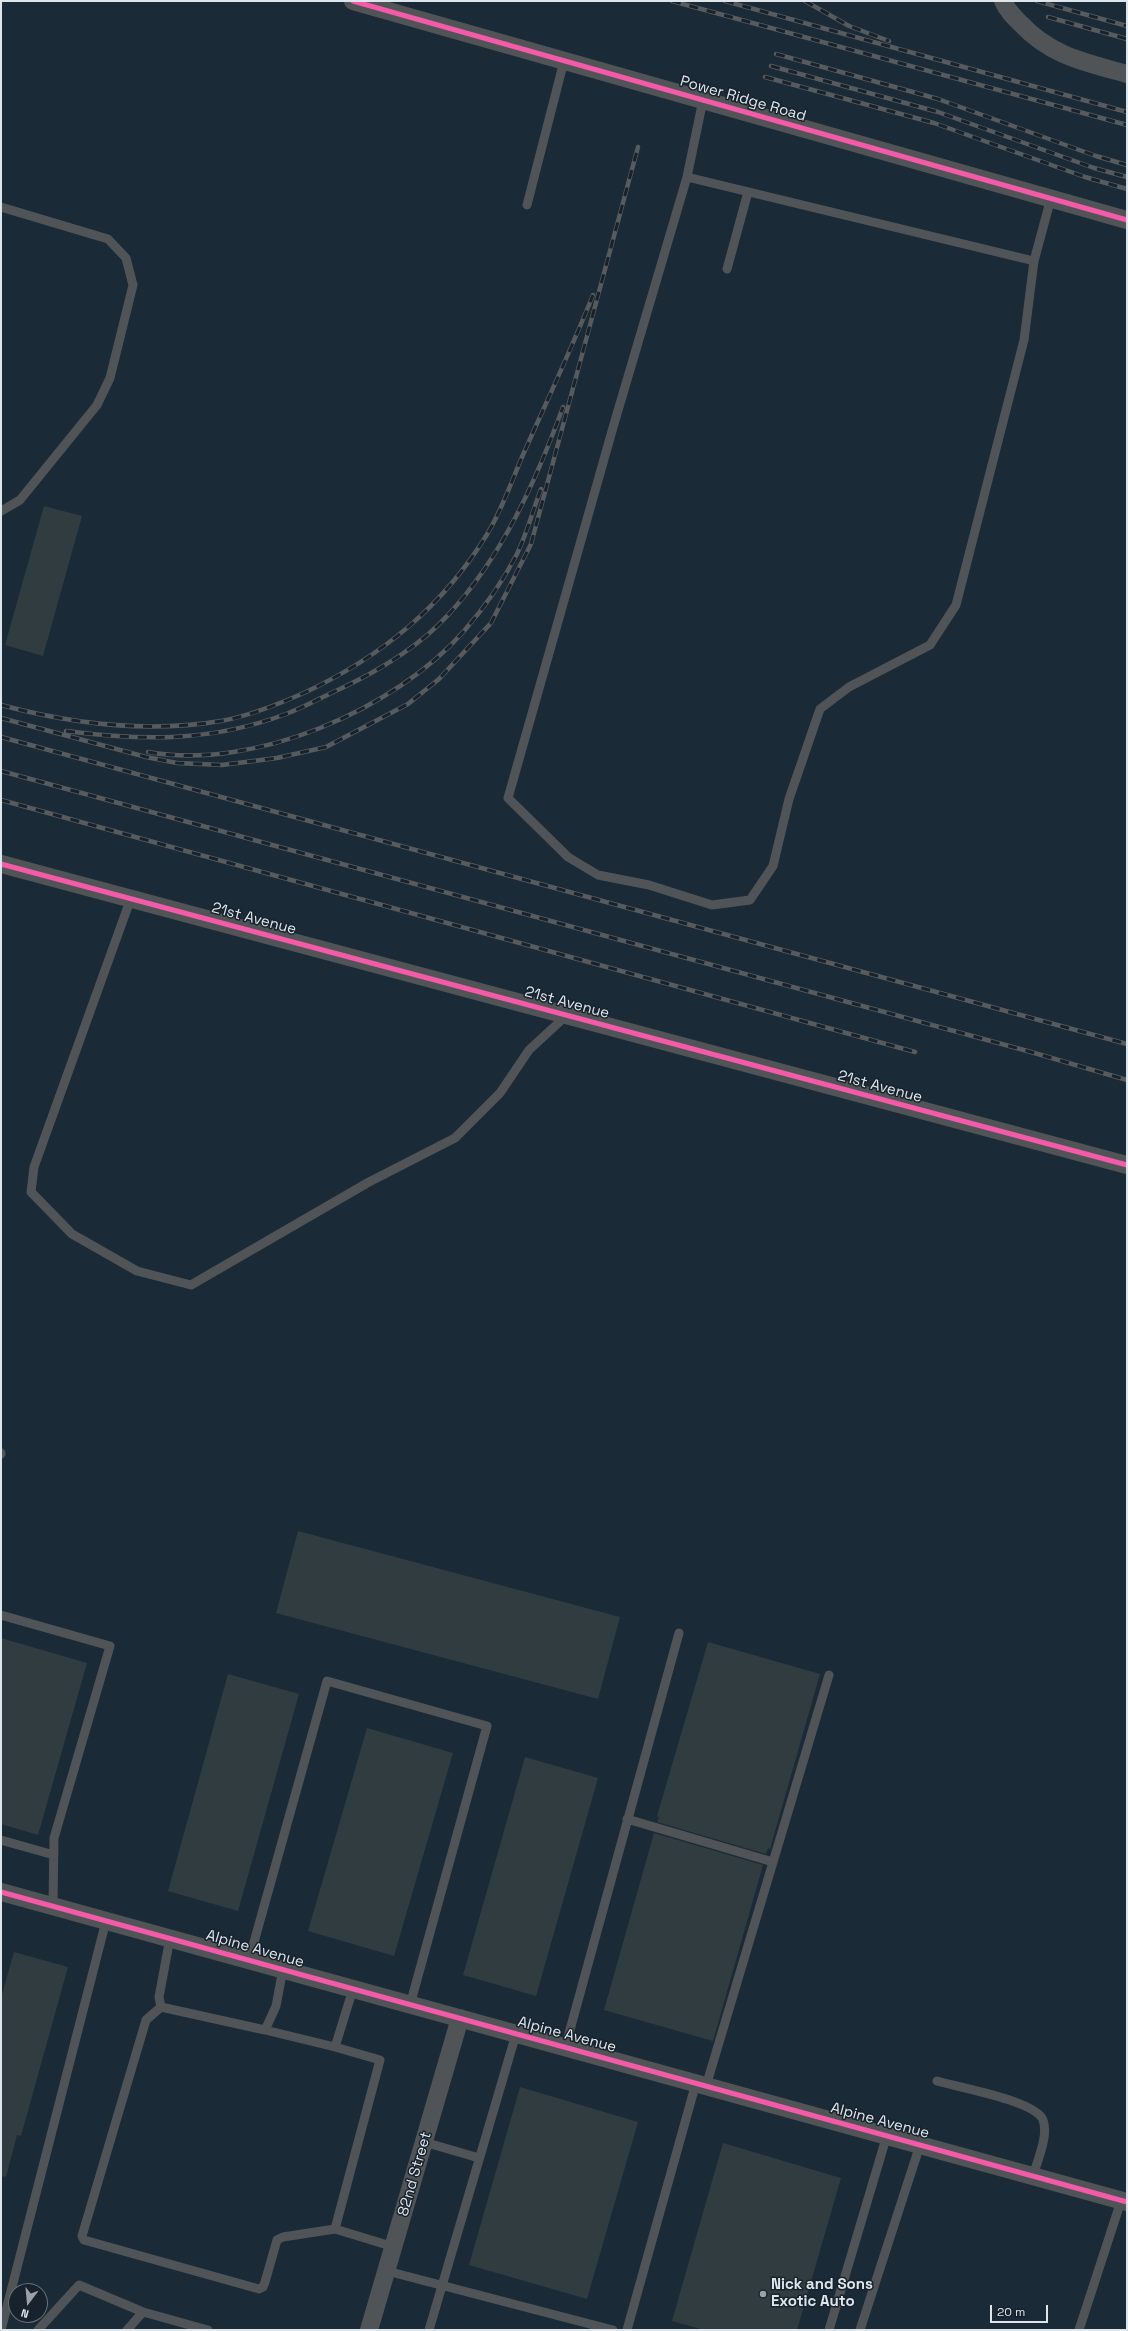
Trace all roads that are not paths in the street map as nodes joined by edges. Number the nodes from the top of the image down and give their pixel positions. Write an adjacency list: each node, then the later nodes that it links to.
1 (353, 1): 3 (street, Power Ridge Road)
2 (1003, 1): 4 (street)
3 (564, 61): 5 (street, Power Ridge Road); 9 (lane)
4 (1127, 74)
5 (703, 100): 6 (lane); 8 (street, Power Ridge Road)
6 (687, 177): 7 (lane); 12 (lane)
7 (748, 192): 12 (lane); 13 (lane)
8 (1051, 198): 11 (street, Power Ridge Road); 12 (lane)
9 (528, 205)
10 (1, 207): 14 (lane)
11 (1127, 220)
12 (1034, 262)
13 (727, 269)
14 (1, 511)
15 (1, 864): 16 (street, 21st Avenue)
16 (131, 898): 17 (street, 21st Avenue); 17 (lane)
17 (567, 1015): 18 (street, 21st Avenue)
18 (1127, 1165)
19 (1, 1615): 24 (lane)
20 (679, 1633): 22 (lane)
21 (829, 1675): 25 (lane)
22 (627, 1819): 25 (lane); 39 (lane)
23 (1, 1840): 24 (lane)
24 (54, 1855): 27 (lane)
25 (773, 1862): 41 (lane)
26 (1, 1892): 27 (street, Alpine Avenue)
27 (53, 1905): 28 (street, Alpine Avenue)
28 (106, 1920): 29 (street, Alpine Avenue); 53 (lane)
29 (170, 1938): 30 (street, Alpine Avenue); 34 (lane)
30 (250, 1960): 31 (street, Alpine Avenue); 33 (lane)
31 (283, 1970): 32 (street, Alpine Avenue); 36 (lane)
32 (353, 1989): 33 (street, Alpine Avenue); 38 (lane)
33 (410, 2005): 35 (street, Alpine Avenue)
34 (161, 2007): 36 (lane); 48 (lane)
35 (460, 2018): 37 (street, Alpine Avenue); 43 (street, 82nd Street)
36 (265, 2030): 38 (lane)
37 (516, 2034): 39 (street, Alpine Avenue); 45 (lane)
38 (335, 2047): 48 (lane)
39 (565, 2048): 41 (street, Alpine Avenue)
40 (936, 2081): 46 (lane)
41 (701, 2085): 42 (street, Alpine Avenue); 60 (lane)
42 (887, 2135): 44 (street, Alpine Avenue); 61 (lane)
43 (424, 2142): 45 (lane); 49 (street, 82nd Street)
44 (920, 2145): 46 (street, Alpine Avenue); 62 (lane)
45 (479, 2158): 51 (lane)
46 (1033, 2176): 47 (street, Alpine Avenue)
47 (1124, 2201): 63 (lane)
48 (335, 2229): 49 (lane)
49 (394, 2247): 50 (street, 82nd Street)
50 (387, 2271): 51 (lane); 57 (street, 82nd Street)
51 (442, 2286): 58 (lane); 59 (lane)
52 (143, 2312): 54 (lane); 55 (lane); 56 (lane)
53 (1, 2330)
54 (38, 2330)
55 (127, 2330)
56 (208, 2330)
57 (369, 2330)
58 (429, 2330)
59 (613, 2330)
60 (627, 2330)
61 (830, 2330)
62 (860, 2330)
63 (1079, 2330)

